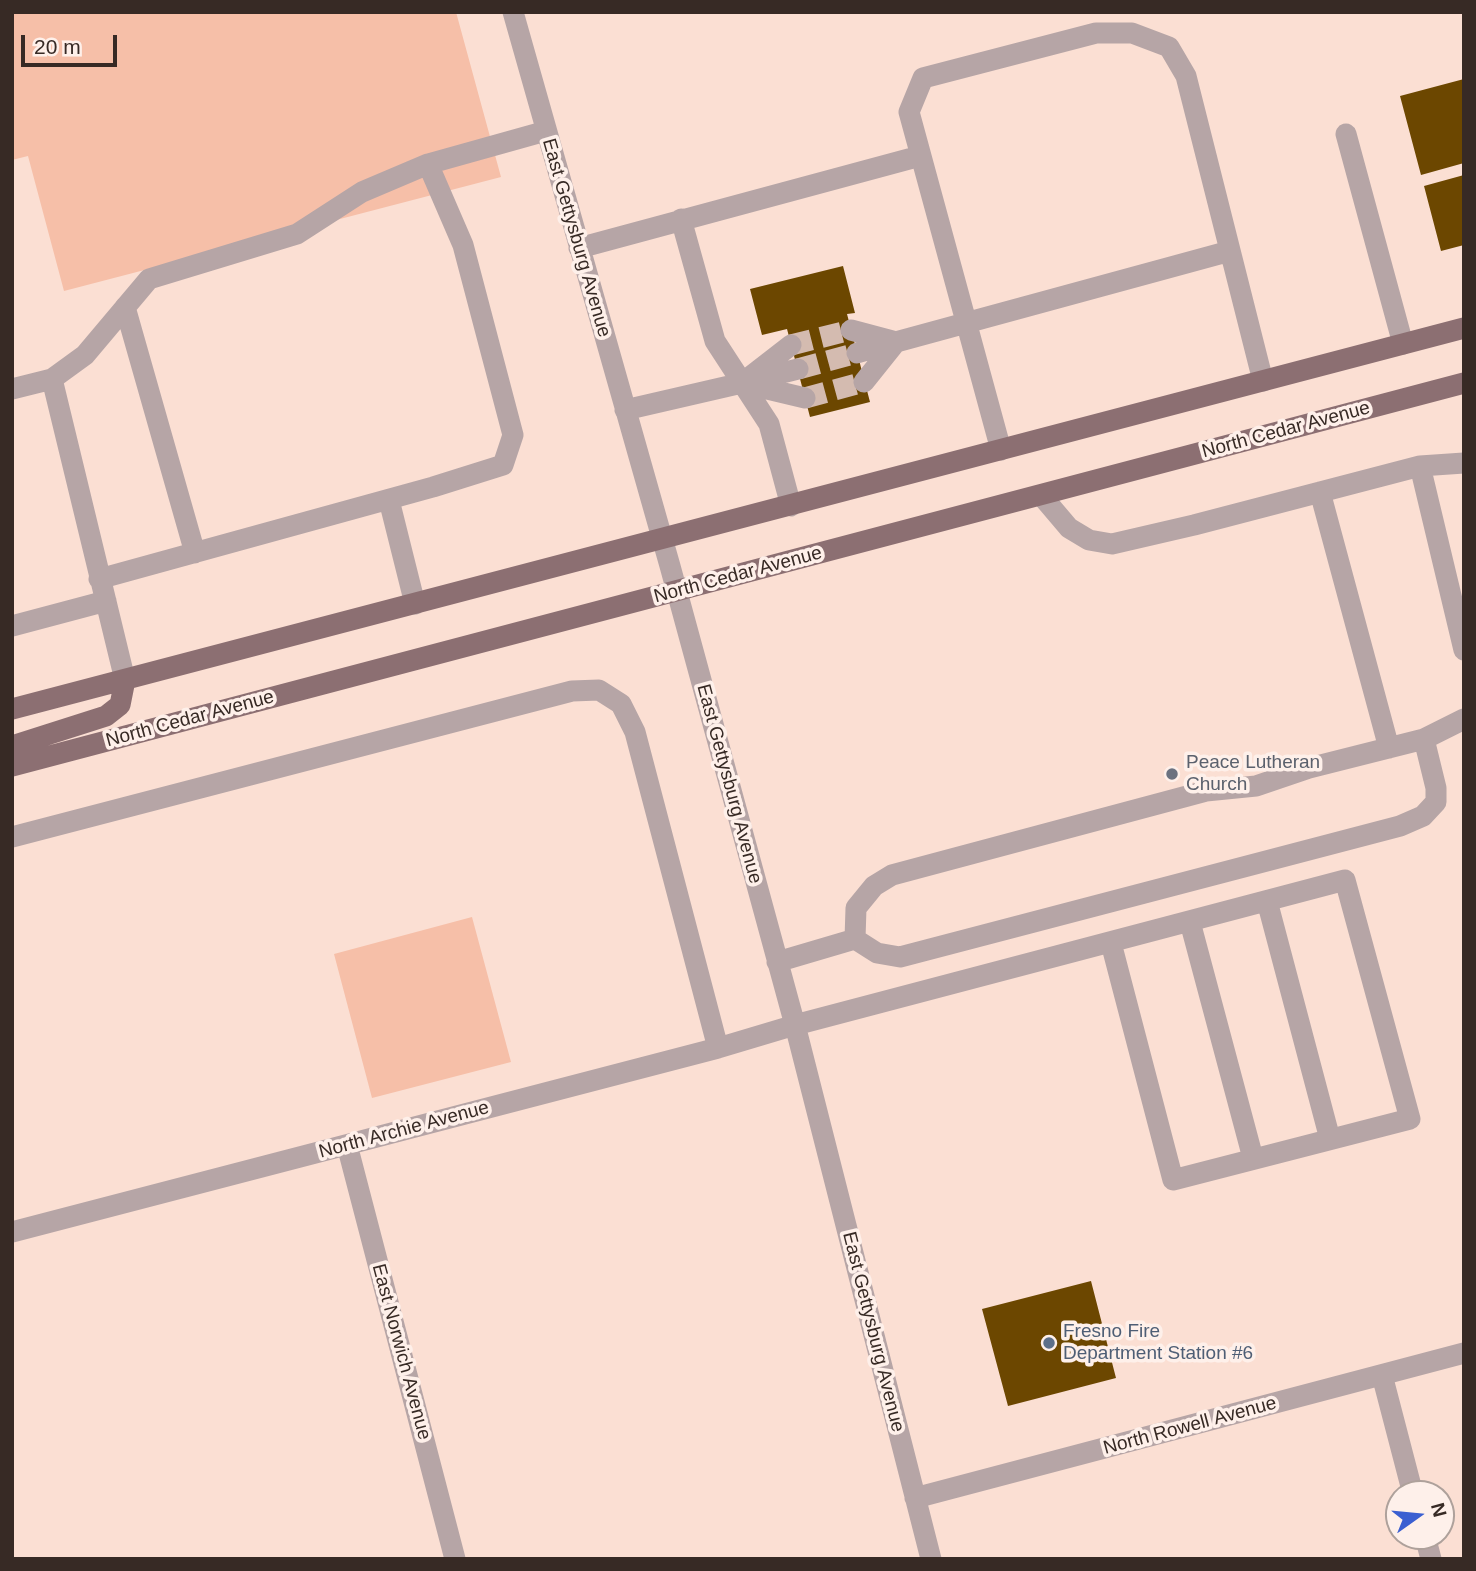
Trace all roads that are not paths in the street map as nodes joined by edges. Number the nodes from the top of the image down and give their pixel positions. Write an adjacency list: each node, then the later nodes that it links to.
1 (513, 12): 2 (street, East Gettysburg Avenue)
2 (546, 131): 5 (street); 7 (street, East Gettysburg Avenue)
3 (1346, 134): 14 (street)
4 (920, 156): 6 (street); 8 (street); 10 (street)
5 (428, 164): 9 (street); 31 (street)
6 (681, 219): 7 (street); 21 (street)
7 (579, 248): 25 (street, East Gettysburg Avenue)
8 (1230, 251): 10 (street); 19 (street)
9 (125, 307): 18 (street); 34 (street)
10 (966, 322): 13 (street); 26 (street)
11 (1464, 328): 14 (main road)
12 (851, 330): 13 (street)
13 (896, 342): 16 (street); 20 (street)
14 (1403, 344): 19 (main road)
15 (791, 345): 21 (street)
16 (857, 353)
17 (798, 369): 21 (street)
18 (52, 379): 23 (street); 35 (street)
19 (1264, 381): 26 (main road)
20 (864, 382)
21 (742, 383): 24 (street); 25 (street); 32 (street)
22 (1464, 383): 30 (main road, North Cedar Avenue)
23 (12, 389)
24 (805, 398)
25 (625, 411): 33 (street, East Gettysburg Avenue)
26 (1001, 450): 32 (main road)
27 (1464, 463): 28 (street)
28 (1420, 466): 29 (street); 40 (street)
29 (1320, 492): 30 (street); 46 (street)
30 (1041, 495): 36 (main road, North Cedar Avenue)
31 (389, 500): 34 (street); 38 (street)
32 (791, 506): 33 (main road)
33 (662, 540): 36 (street, East Gettysburg Avenue); 38 (main road)
34 (195, 552): 35 (street)
35 (99, 579): 37 (street)
36 (677, 591): 47 (main road, North Cedar Avenue); 53 (street, East Gettysburg Avenue)
37 (106, 601): 39 (street); 41 (street)
38 (415, 604): 41 (main road)
39 (14, 620)
40 (1464, 649)
41 (125, 680): 42 (main road); 45 (main road)
42 (12, 709)
43 (1464, 719): 44 (street)
44 (1424, 739): 46 (street); 51 (street)
45 (12, 746)
46 (1389, 748): 51 (street)
47 (12, 766)
48 (12, 837): 55 (street)
49 (1267, 901): 50 (street, North Archie Avenue); 56 (street); 56 (street, North Archie Avenue)
50 (1190, 922): 52 (street, North Archie Avenue); 58 (street)
51 (855, 939): 53 (street)
52 (1111, 943): 54 (street, North Archie Avenue); 58 (street)
53 (777, 962): 54 (street, East Gettysburg Avenue)
54 (794, 1025): 55 (street, North Archie Avenue); 63 (street, East Gettysburg Avenue)
55 (718, 1048): 57 (street, North Archie Avenue)
56 (1330, 1139): 58 (street)
57 (347, 1145): 59 (street, North Archie Avenue); 64 (street, East Norwich Avenue)
58 (1253, 1158)
59 (12, 1232)
60 (1464, 1353): 61 (street, North Rowell Avenue)
61 (1382, 1375): 62 (street); 63 (street, North Rowell Avenue)
62 (1409, 1480)
63 (915, 1498): 65 (street, East Gettysburg Avenue)
64 (456, 1559)
65 (931, 1559)

